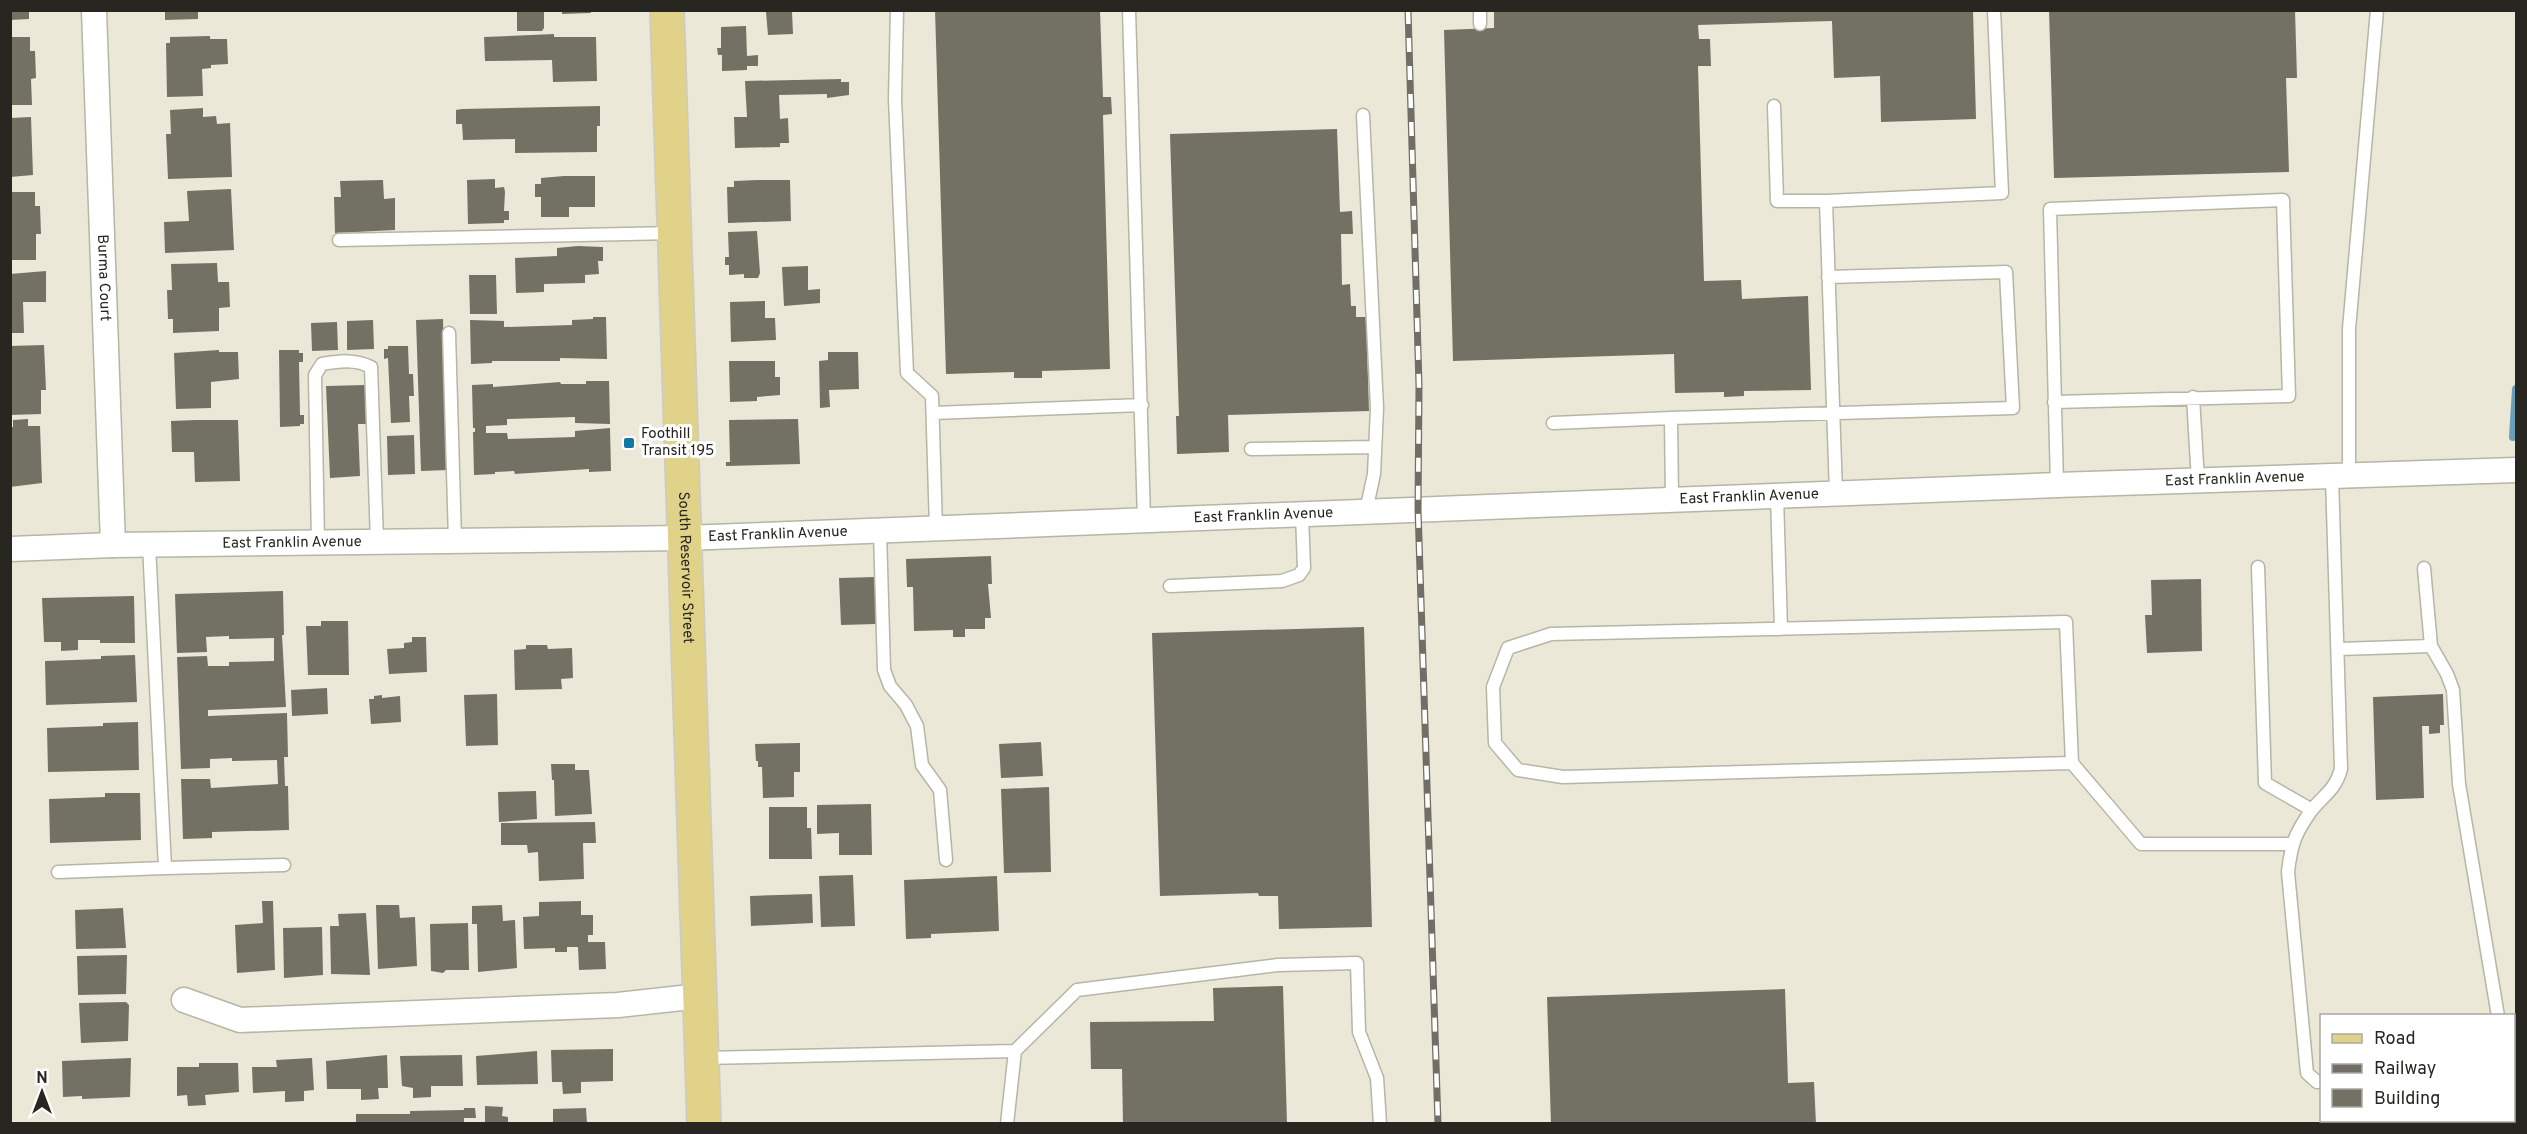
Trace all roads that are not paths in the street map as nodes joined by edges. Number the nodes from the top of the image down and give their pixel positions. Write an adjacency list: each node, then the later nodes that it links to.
1 (94, 10): 41 (street, Burma Court)
2 (667, 10): 12 (main road, South Reservoir Street)
3 (897, 10): 20 (lane)
4 (1129, 10): 18 (lane)
5 (1480, 10): 8 (lane)
6 (1994, 10): 11 (lane)
7 (2377, 10): 26 (lane)
8 (1480, 24)
9 (1774, 106): 11 (lane)
10 (1363, 115): 23 (lane)
11 (1826, 201): 14 (lane)
12 (675, 233): 13 (lane); 37 (main road, South Reservoir Street)
13 (339, 240)
14 (1828, 277): 19 (lane); 19 (lane)
15 (449, 333): 38 (lane)
16 (2193, 397): 17 (lane); 17 (lane); 27 (lane)
17 (2054, 402): 28 (lane)
18 (1142, 405): 20 (lane); 34 (lane)
19 (1832, 412): 21 (lane); 29 (lane)
20 (933, 413): 35 (lane)
21 (1671, 418): 22 (lane); 31 (lane)
22 (1553, 423)
23 (1375, 447): 24 (lane); 32 (lane)
24 (1251, 449)
25 (2517, 470): 26 (street, East Franklin Avenue)
26 (2340, 476): 27 (street, East Franklin Avenue); 49 (lane)
27 (2198, 482): 28 (street, East Franklin Avenue)
28 (2056, 485): 29 (street, East Franklin Avenue)
29 (1836, 494): 30 (street, East Franklin Avenue)
30 (1776, 496): 31 (street, East Franklin Avenue); 47 (lane)
31 (1672, 500): 32 (street, East Franklin Avenue)
32 (1366, 511): 33 (street, East Franklin Avenue)
33 (1302, 514): 34 (street, East Franklin Avenue); 46 (lane)
34 (1144, 520): 35 (street, East Franklin Avenue)
35 (936, 528): 36 (street, East Franklin Avenue)
36 (880, 531): 37 (street, East Franklin Avenue); 53 (lane)
37 (685, 538): 38 (street, East Franklin Avenue); 57 (main road, South Reservoir Street)
38 (455, 540): 39 (street, East Franklin Avenue)
39 (377, 541): 40 (street, East Franklin Avenue); 40 (lane)
40 (318, 543): 42 (street, East Franklin Avenue)
41 (113, 545): 42 (street, East Franklin Avenue); 43 (street, East Franklin Avenue)
42 (149, 545): 55 (lane)
43 (10, 549)
44 (2258, 567): 51 (lane)
45 (2424, 568): 48 (lane)
46 (1170, 586)
47 (1782, 629): 50 (lane); 50 (lane)
48 (2431, 646): 49 (lane); 59 (lane)
49 (2339, 650): 51 (lane)
50 (2072, 763): 52 (lane)
51 (2312, 810): 52 (lane)
52 (2291, 844): 62 (lane)
53 (946, 860)
54 (284, 865): 55 (lane)
55 (165, 868): 56 (lane)
56 (58, 872)
57 (700, 996): 58 (street); 61 (main road, South Reservoir Street)
58 (184, 1000)
59 (2498, 1014)
60 (1015, 1051): 61 (lane); 64 (lane); 65 (lane)
61 (702, 1058): 63 (main road, South Reservoir Street)
62 (2320, 1082)
63 (704, 1124)
64 (1006, 1124)
65 (1380, 1124)

